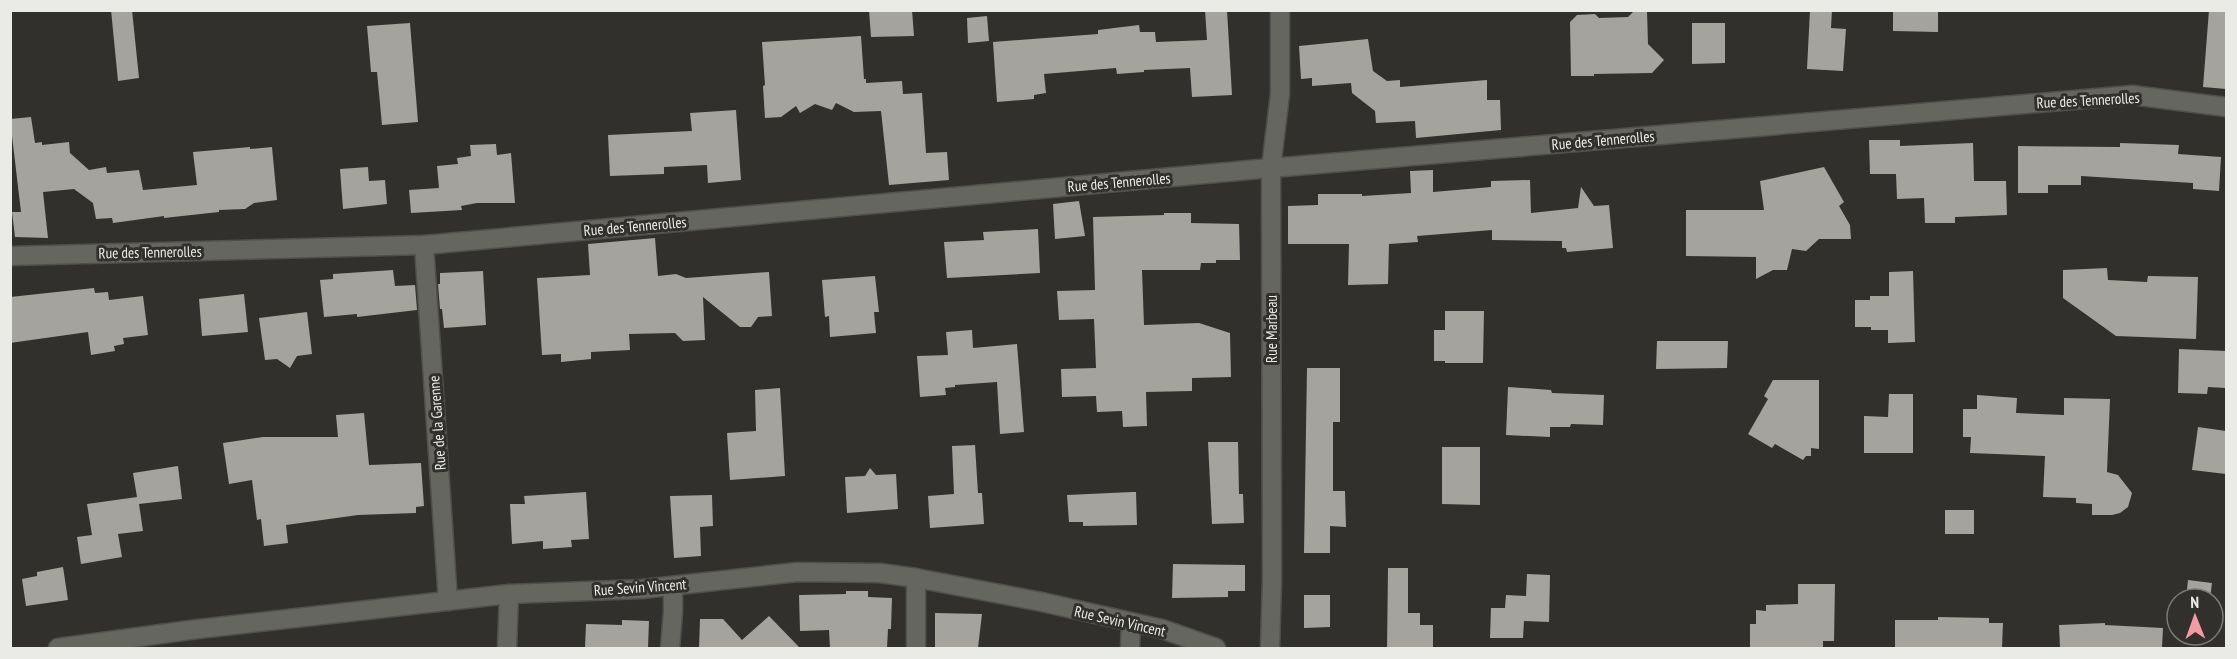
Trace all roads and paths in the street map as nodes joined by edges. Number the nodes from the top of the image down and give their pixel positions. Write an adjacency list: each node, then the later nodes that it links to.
1 (1280, 10): 3 (street, Rue Marbeau)
2 (2226, 107): 3 (street, Rue des Tennerolles)
3 (1271, 168): 4 (street, Rue des Tennerolles); 18 (street, Rue Marbeau)
4 (424, 245): 5 (street, Rue des Tennerolles); 9 (street, Rue de la Garenne)
5 (10, 255)
6 (916, 578): 7 (street, Rue Sevin Vincent); 10 (street, Rue Sevin Vincent); 15 (street)
7 (673, 586): 8 (street, Rue Sevin Vincent); 14 (street)
8 (509, 594): 9 (street, Rue Sevin Vincent); 13 (street)
9 (448, 601): 11 (street, Rue Sevin Vincent)
10 (1131, 622): 16 (street); 17 (street, Rue Sevin Vincent)
11 (83, 647): 12 (street, Rue Sevin Vincent)
12 (58, 648)
13 (507, 648)
14 (670, 648)
15 (916, 648)
16 (1130, 648)
17 (1216, 648)
18 (1270, 648)

